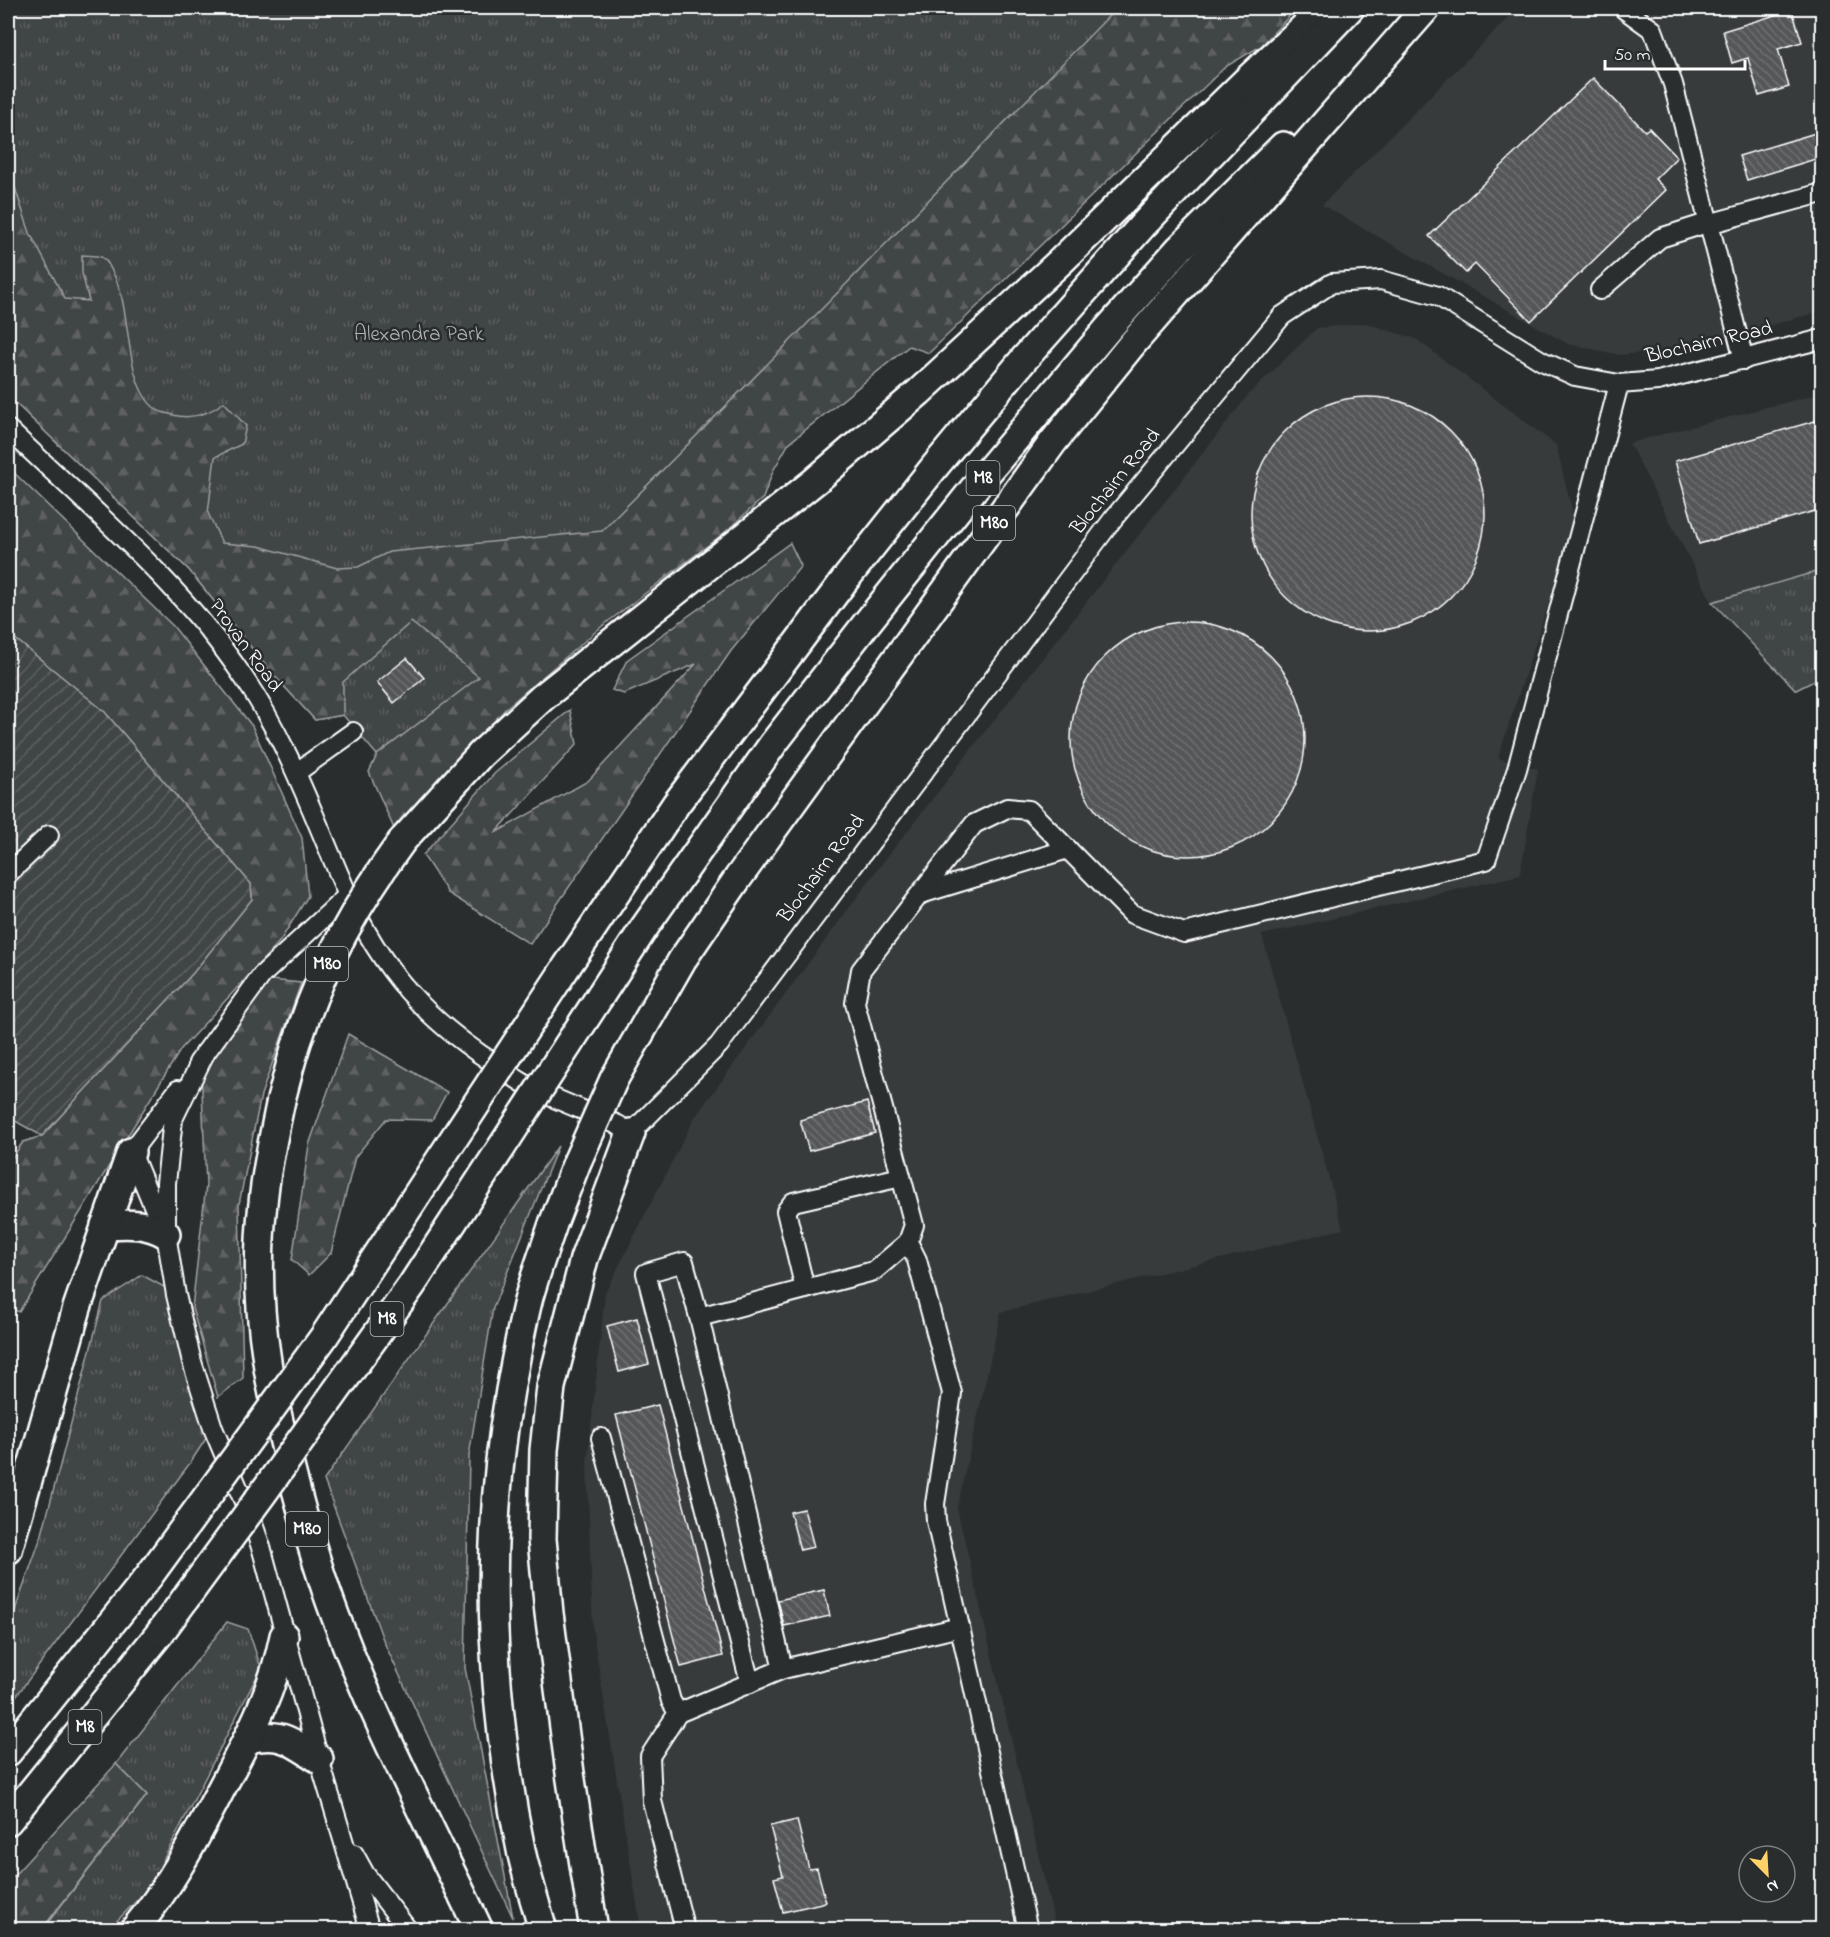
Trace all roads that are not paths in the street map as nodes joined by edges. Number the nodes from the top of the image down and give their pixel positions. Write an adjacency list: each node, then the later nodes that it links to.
1 (1325, 8): 43 (highway, M80, bridge)
2 (1350, 8): 36 (highway, M8, bridge)
3 (1424, 8): 39 (highway, M8, bridge); 44 (highway, M80, bridge)
4 (1624, 9): 6 (street)
5 (1822, 192): 6 (street)
6 (1708, 224): 7 (street); 9 (street)
7 (1600, 290)
8 (1822, 339): 9 (street, Blochairn Road)
9 (1744, 360): 10 (street, Blochairn Road)
10 (1619, 384): 15 (street); 20 (street, Blochairn Road)
11 (8, 429): 13 (street, Provan Road)
12 (353, 732): 13 (street)
13 (297, 772): 18 (street, Provan Road)
14 (49, 835): 16 (street)
15 (1068, 849): 17 (street); 17 (street)
16 (8, 874)
17 (921, 894): 22 (street)
18 (348, 895): 19 (street); 20 (street, Provan Road)
19 (205, 1053): 21 (street); 24 (street)
20 (631, 1133): 45 (highway)
21 (131, 1152): 23 (highway); 24 (street)
22 (901, 1177): 25 (street); 26 (street)
23 (105, 1225): 24 (highway); 29 (highway)
24 (166, 1234): 31 (street)
25 (908, 1242): 26 (street); 30 (street)
26 (805, 1289): 27 (street)
27 (699, 1317): 32 (street); 33 (street)
28 (601, 1438): 34 (street)
29 (8, 1550)
30 (960, 1627): 32 (street); 47 (street)
31 (284, 1636): 35 (highway); 37 (street)
32 (783, 1669): 33 (street)
33 (750, 1683): 34 (street)
34 (678, 1713): 46 (street)
35 (248, 1739): 37 (highway); 40 (highway)
36 (8, 1752)
37 (319, 1759): 38 (street)
38 (337, 1820): 41 (street); 42 (street)
39 (8, 1821)
40 (134, 1929)
41 (370, 1929)
42 (408, 1929)
43 (479, 1929)
44 (543, 1929)
45 (594, 1929)
46 (685, 1929)
47 (1028, 1929)

